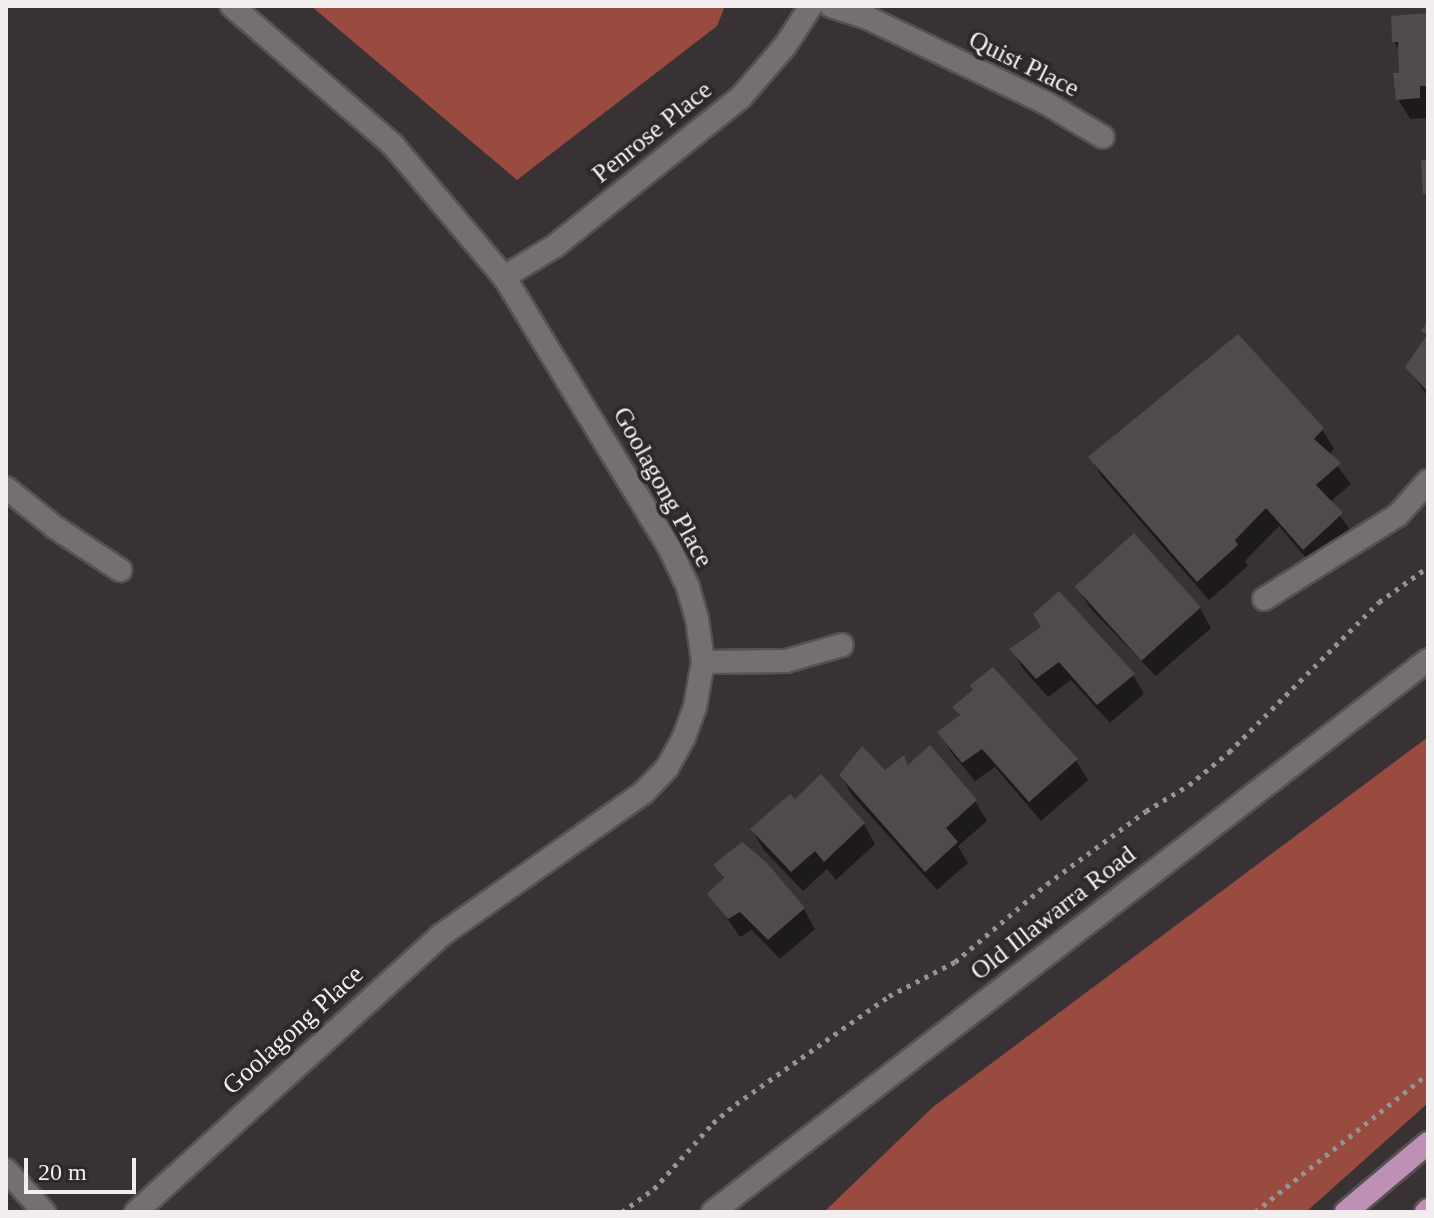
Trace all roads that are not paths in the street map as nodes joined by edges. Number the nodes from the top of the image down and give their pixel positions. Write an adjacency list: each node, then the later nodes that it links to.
1 (232, 6): 5 (street, Goolagong Place)
2 (811, 6): 5 (street, Penrose Place)
3 (831, 6): 4 (street, Quist Place)
4 (1103, 137)
5 (504, 277): 12 (street, Goolagong Place)
6 (1428, 481): 9 (street)
7 (6, 488): 8 (street)
8 (120, 570)
9 (1264, 599)
10 (842, 645): 12 (street)
11 (1428, 660): 17 (street, Old Illawarra Road)
12 (703, 662): 16 (street, Goolagong Place)
13 (1428, 1143): 18 (highway)
14 (6, 1170): 15 (street)
15 (44, 1212)
16 (136, 1212)
17 (713, 1212)
18 (1346, 1212)

